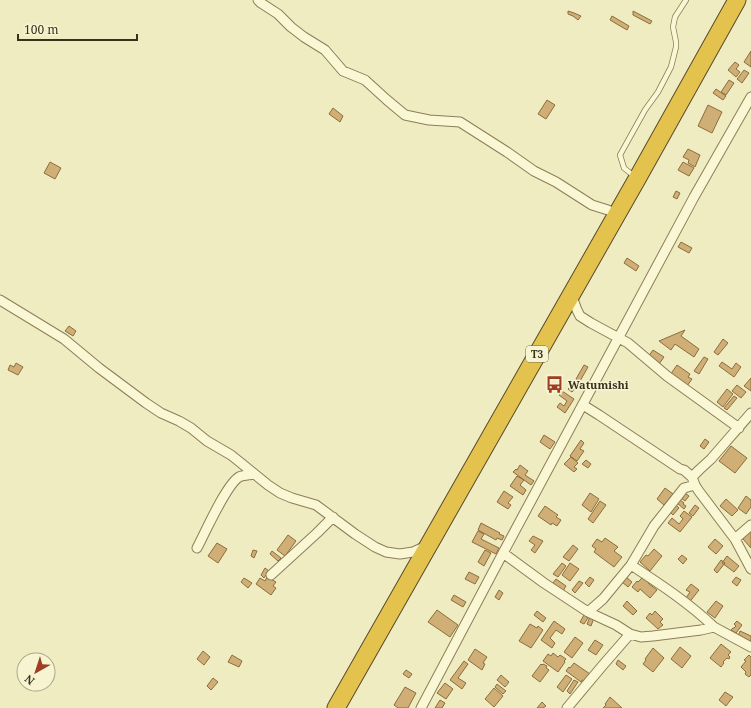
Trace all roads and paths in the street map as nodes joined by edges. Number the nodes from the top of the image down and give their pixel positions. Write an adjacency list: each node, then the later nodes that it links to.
1 (258, 0): 6 (street)
2 (686, 0): 5 (lane)
3 (737, 0): 5 (highway, T3)
4 (750, 104): 9 (street)
5 (637, 179): 7 (highway, T3)
6 (608, 210)
7 (571, 294): 9 (street); 18 (highway, T3)
8 (0, 300): 13 (street)
9 (618, 338): 10 (street); 12 (street)
10 (583, 405): 14 (street); 20 (street)
11 (751, 413): 12 (street)
12 (739, 428): 14 (street)
13 (254, 474): 15 (street); 19 (street)
14 (694, 481): 17 (street); 21 (street)
15 (333, 517): 18 (street); 23 (street)
16 (751, 525): 17 (street)
17 (735, 539): 22 (street)
18 (428, 546): 28 (highway, T3)
19 (197, 548)
20 (503, 553): 24 (street); 29 (street)
21 (631, 565): 24 (street); 25 (street)
22 (751, 569)
23 (271, 575)
24 (588, 612): 26 (street)
25 (714, 627): 26 (street); 27 (street)
26 (630, 634): 30 (street)
27 (751, 647)
28 (336, 708)
29 (421, 708)
30 (567, 708)

